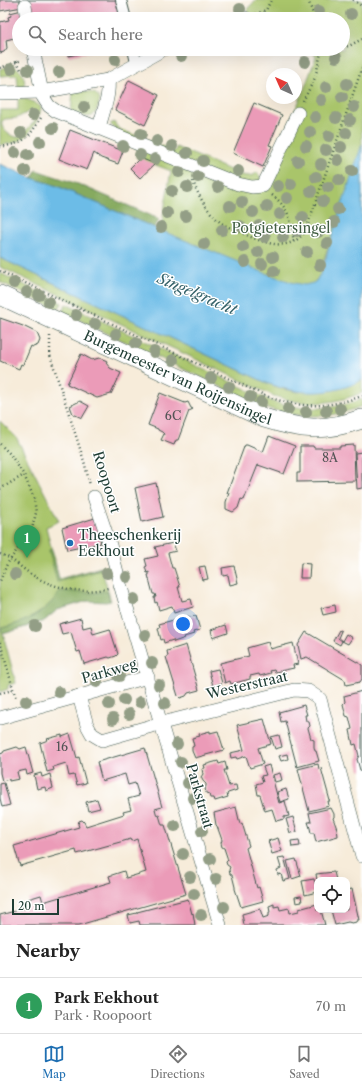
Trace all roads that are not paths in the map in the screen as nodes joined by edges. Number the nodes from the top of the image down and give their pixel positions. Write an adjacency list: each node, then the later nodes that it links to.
1 (121, 0): 2 (street)
2 (124, 12)
3 (35, 56): 8 (street)
4 (134, 56): 6 (street)
5 (150, 56): 6 (street)
6 (136, 63): 7 (street)
7 (108, 80): 8 (street); 11 (street)
8 (42, 92): 9 (street); 11 (street)
9 (0, 93)
10 (298, 112): 11 (street)
11 (99, 128)
12 (0, 294): 13 (main road, Burgemeester van Roijensingel)
13 (362, 419)
14 (94, 497): 15 (street, Roopoort)
15 (148, 677): 16 (street, Parkweg); 18 (street, Parkstraat)
16 (80, 696): 17 (street, Parkweg); 18 (street, Parkweg)
17 (0, 718)
18 (162, 723): 19 (street, Westerstraat); 20 (street, Parkstraat)
19 (362, 856)
20 (220, 925)

